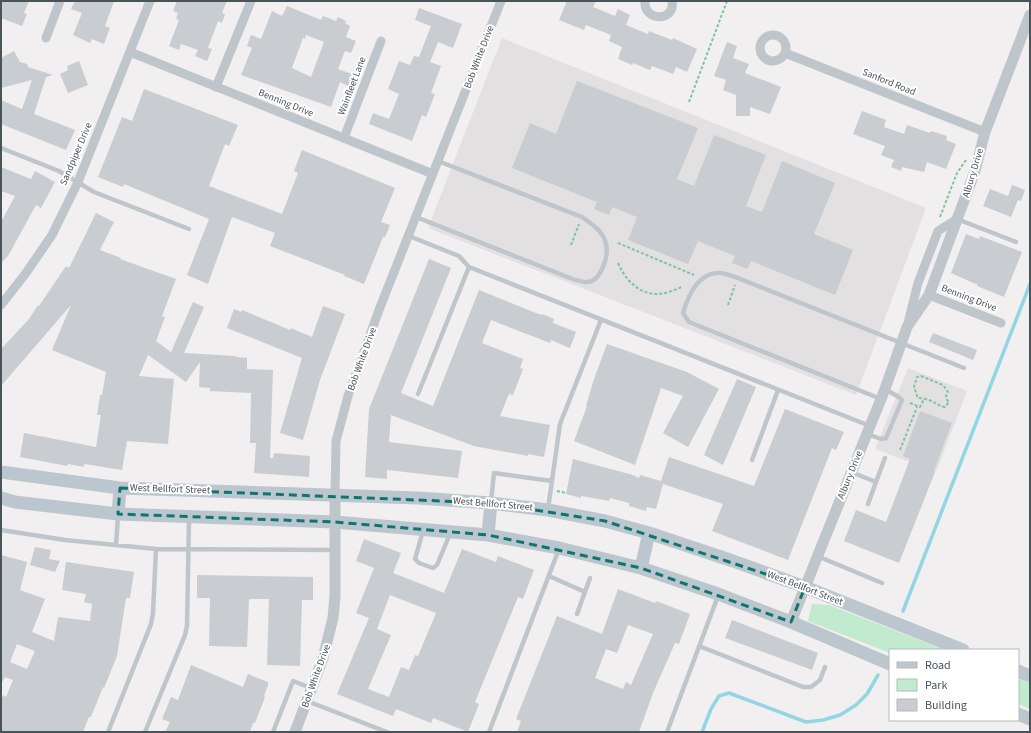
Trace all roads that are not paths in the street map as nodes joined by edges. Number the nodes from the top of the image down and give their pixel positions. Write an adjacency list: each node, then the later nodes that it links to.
1 (60, 1): 8 (street)
2 (150, 1): 10 (street, Sandpiper Drive)
3 (251, 1): 12 (street)
4 (501, 1): 16 (street, Bob White Drive)
5 (645, 1): 6 (street)
6 (672, 1)
7 (1030, 14): 13 (street, Albury Drive)
8 (46, 38)
9 (381, 41): 14 (street, Wainfleet Lane)
10 (130, 52): 12 (street, Benning Drive); 18 (street, Sandpiper Drive)
11 (785, 53): 13 (street, Sanford Road)
12 (216, 87): 14 (street, Benning Drive)
13 (984, 132): 20 (street, Albury Drive)
14 (344, 138): 17 (street, Benning Drive)
15 (1, 148): 18 (lane)
16 (438, 161): 17 (street, Bob White Drive); 19 (lane)
17 (433, 174): 19 (street, Bob White Drive)
18 (78, 182): 21 (lane); 26 (street, Sandpiper Drive)
19 (416, 217): 22 (street, Bob White Drive)
20 (957, 219): 23 (lane); 25 (street, Albury Drive); 29 (street, Albury Drive)
21 (189, 229)
22 (408, 236): 24 (lane); 43 (street, Bob White Drive)
23 (1016, 242)
24 (469, 267): 27 (lane); 33 (lane)
25 (929, 294): 28 (street, Benning Drive); 29 (street, Albury Drive)
26 (1, 305)
27 (601, 320): 32 (lane); 40 (lane)
28 (1001, 323)
29 (907, 326): 30 (street, Albury Drive)
30 (901, 342): 31 (lane); 34 (street, Albury Drive); 34 (lane)
31 (964, 368)
32 (778, 390): 35 (lane); 37 (lane)
33 (418, 394)
34 (883, 394): 35 (street, Albury Drive); 35 (lane)
35 (868, 430): 39 (street, Albury Drive)
36 (886, 458): 41 (lane)
37 (752, 460)
38 (1, 472): 42 (main road, West Bellfort Street)
39 (851, 472): 41 (lane); 61 (street, Albury Drive)
40 (552, 481): 45 (lane); 47 (lane)
41 (876, 482): 46 (lane)
42 (120, 488): 43 (main road, West Bellfort Street); 48 (main road)
43 (335, 494): 45 (main road, West Bellfort Street); 50 (street, Bob White Drive)
44 (1, 498): 48 (main road)
45 (491, 503): 47 (main road, West Bellfort Street); 55 (main road)
46 (868, 504)
47 (548, 510): 54 (main road, West Bellfort Street)
48 (118, 514): 49 (main road); 56 (lane)
49 (189, 517): 50 (main road); 59 (lane)
50 (335, 522): 52 (main road); 60 (street, Bob White Drive)
51 (1, 530): 56 (lane)
52 (424, 530): 53 (main road); 53 (lane)
53 (450, 532): 55 (main road)
54 (649, 534): 62 (main road); 66 (main road, West Bellfort Street)
55 (488, 535): 57 (main road)
56 (116, 545): 58 (lane)
57 (559, 548): 62 (main road); 63 (lane)
58 (156, 549): 59 (lane); 81 (lane)
59 (190, 549): 60 (lane); 82 (lane)
60 (335, 550): 77 (street, Bob White Drive)
61 (817, 556): 65 (lane); 66 (street, Albury Drive)
62 (641, 568): 68 (main road)
63 (549, 576): 67 (lane); 86 (lane)
64 (590, 578): 67 (lane)
65 (882, 584)
66 (805, 587): 70 (street, Albury Drive); 72 (main road, West Bellfort Street)
67 (586, 592): 69 (lane)
68 (718, 594): 70 (main road); 71 (lane)
69 (578, 614)
70 (790, 622): 73 (main road)
71 (699, 646): 74 (lane); 87 (lane)
72 (960, 649)
73 (889, 664)
74 (825, 667)
75 (1019, 672): 76 (main road)
76 (1030, 676)
77 (312, 688): 78 (street, Bob White Drive); 83 (lane)
78 (307, 701): 84 (street, Bob White Drive); 85 (lane)
79 (1019, 714): 80 (main road)
80 (1030, 719)
81 (108, 732)
82 (145, 732)
83 (273, 732)
84 (295, 732)
85 (387, 732)
86 (489, 732)
87 (667, 732)

